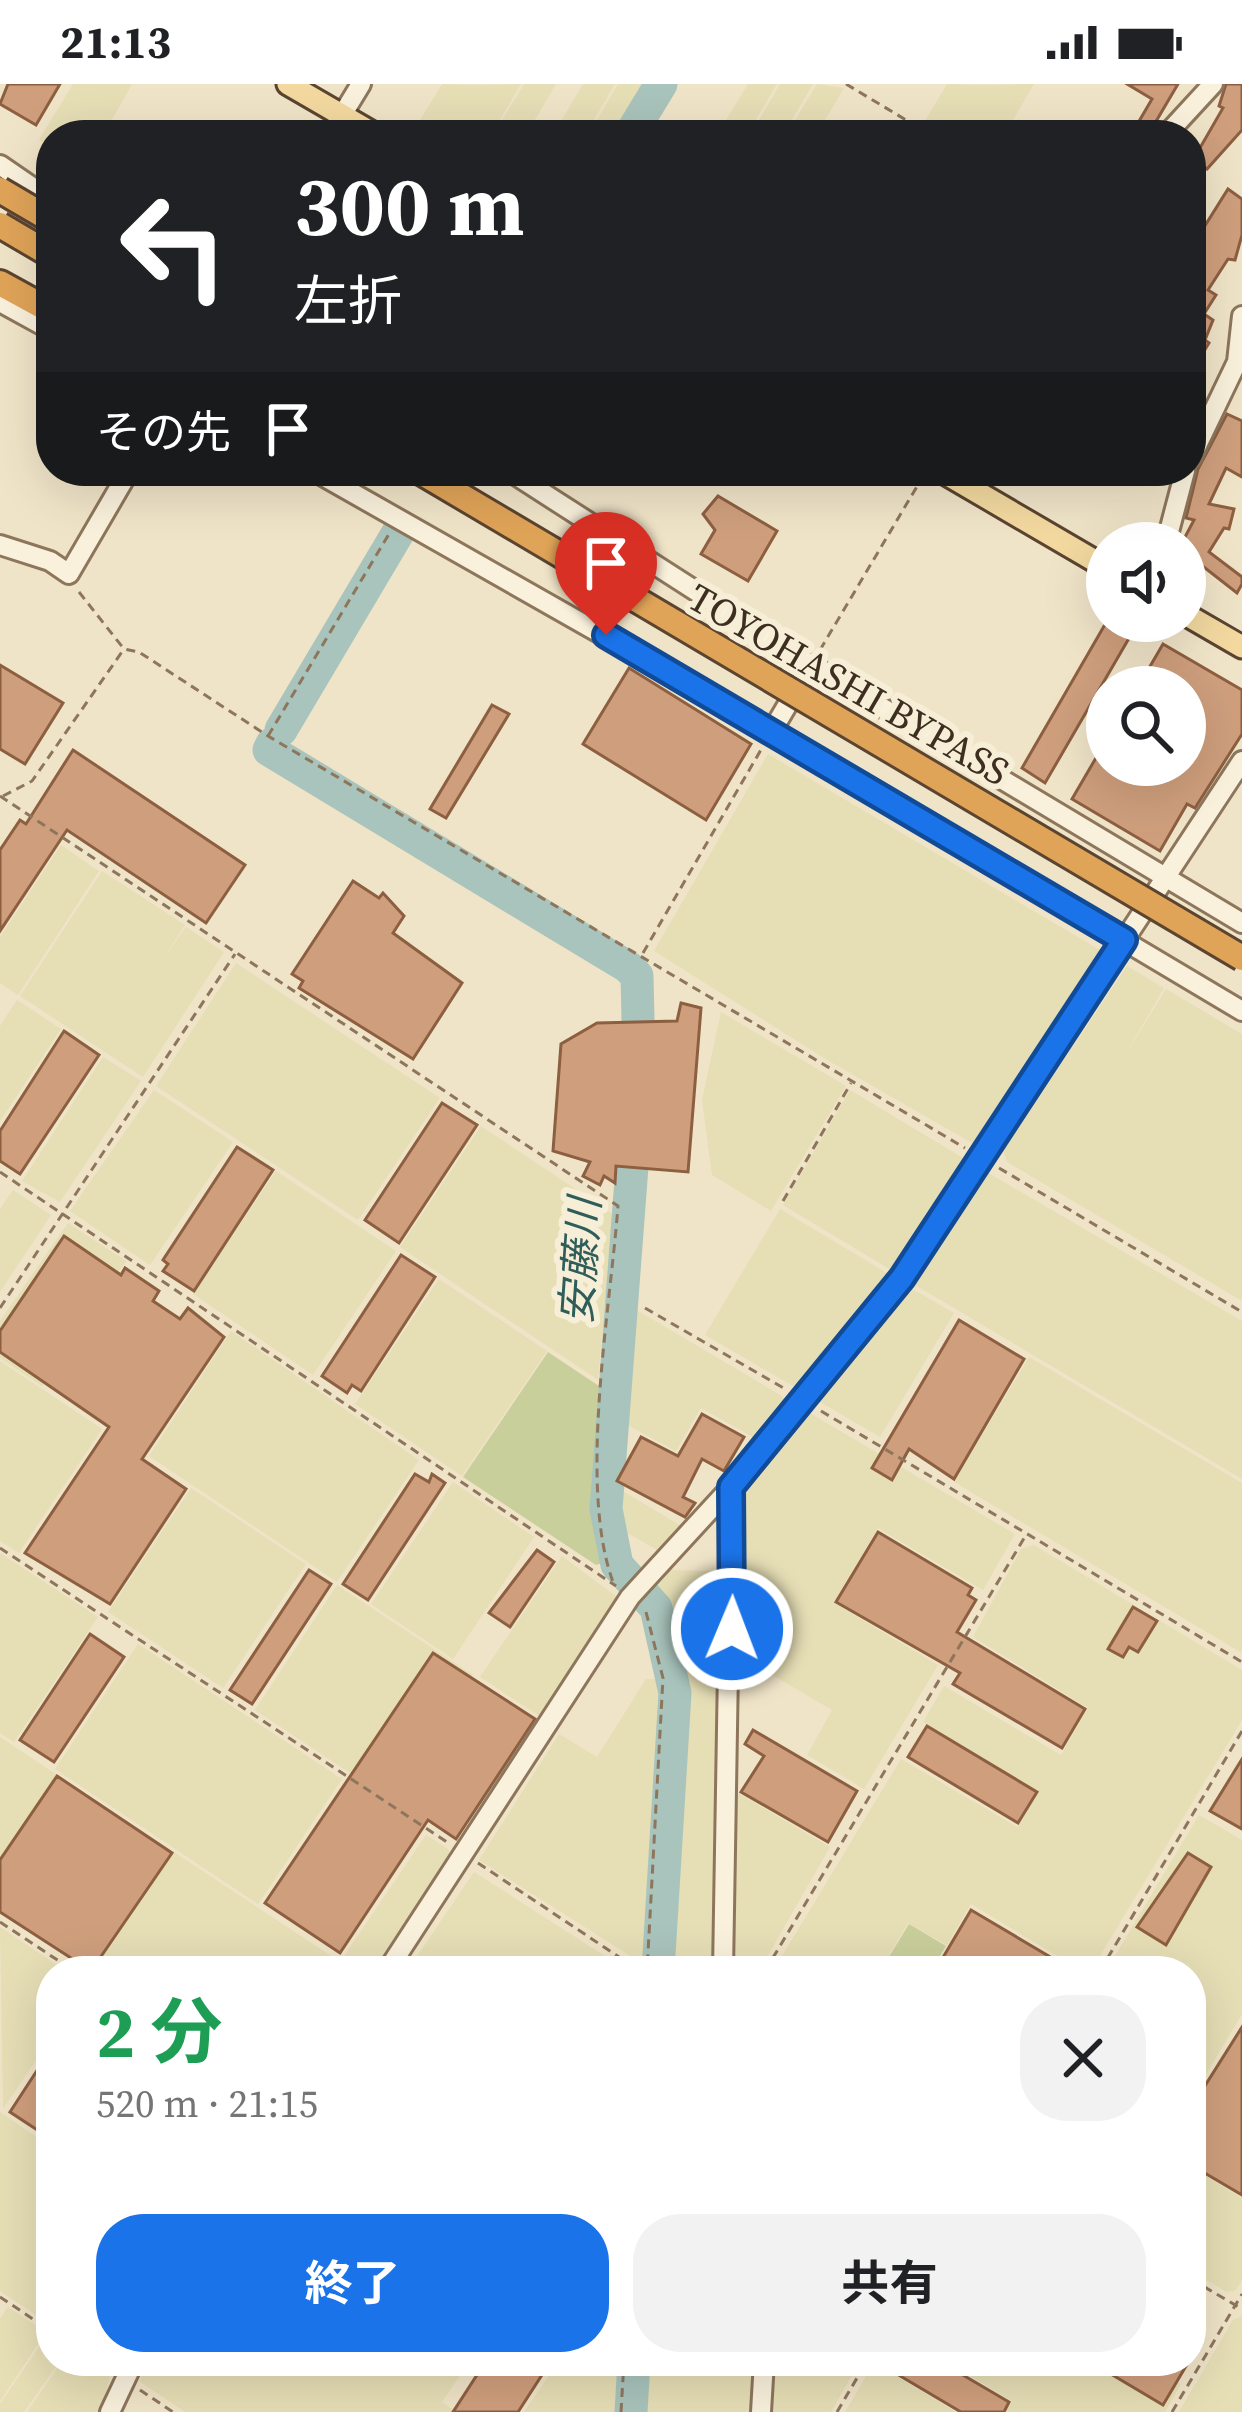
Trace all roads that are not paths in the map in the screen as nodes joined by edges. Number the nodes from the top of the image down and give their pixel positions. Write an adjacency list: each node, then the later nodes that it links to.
1 (288, 84): 4 (main road)
2 (361, 84): 5 (street)
3 (1213, 84): 6 (street)
4 (330, 120)
5 (339, 120)
6 (1180, 120)
7 (0, 165): 8 (street)
8 (30, 188): 10 (street); 15 (street)
9 (0, 190): 12 (highway, bridge)
10 (36, 191)
11 (0, 209): 14 (highway)
12 (36, 211)
13 (0, 226): 16 (highway, bridge)
14 (36, 229)
15 (0, 236)
16 (36, 246)
17 (0, 283): 19 (highway)
18 (0, 302): 21 (street)
19 (36, 303)
20 (1242, 316): 22 (street)
21 (36, 322)
22 (1240, 363): 23 (street)
23 (1206, 429)
24 (120, 486): 32 (street)
25 (342, 486): 37 (street)
26 (444, 486): 43 (highway, TOYOHASHI BYPASS, bridge)
27 (472, 486): 42 (highway, TOYOHASHI BYPASS)
28 (532, 486): 36 (street)
29 (967, 486): 33 (main road)
30 (1181, 486): 31 (street)
31 (1172, 522)
32 (0, 545)
33 (1086, 556)
34 (1206, 626): 35 (main road)
35 (1242, 647)
36 (811, 664): 37 (street); 39 (street)
37 (772, 731): 41 (street)
38 (1242, 761): 39 (street)
39 (1165, 877): 40 (street); 41 (street)
40 (1242, 923)
41 (1124, 940): 44 (street); 45 (street)
42 (1242, 944)
43 (1242, 958)
44 (1242, 1011)
45 (731, 1487): 46 (street); 47 (street)
46 (397, 1956)
47 (723, 1956)
48 (127, 2376): 50 (street)
49 (763, 2376): 51 (street)
50 (110, 2412)
51 (761, 2412)

